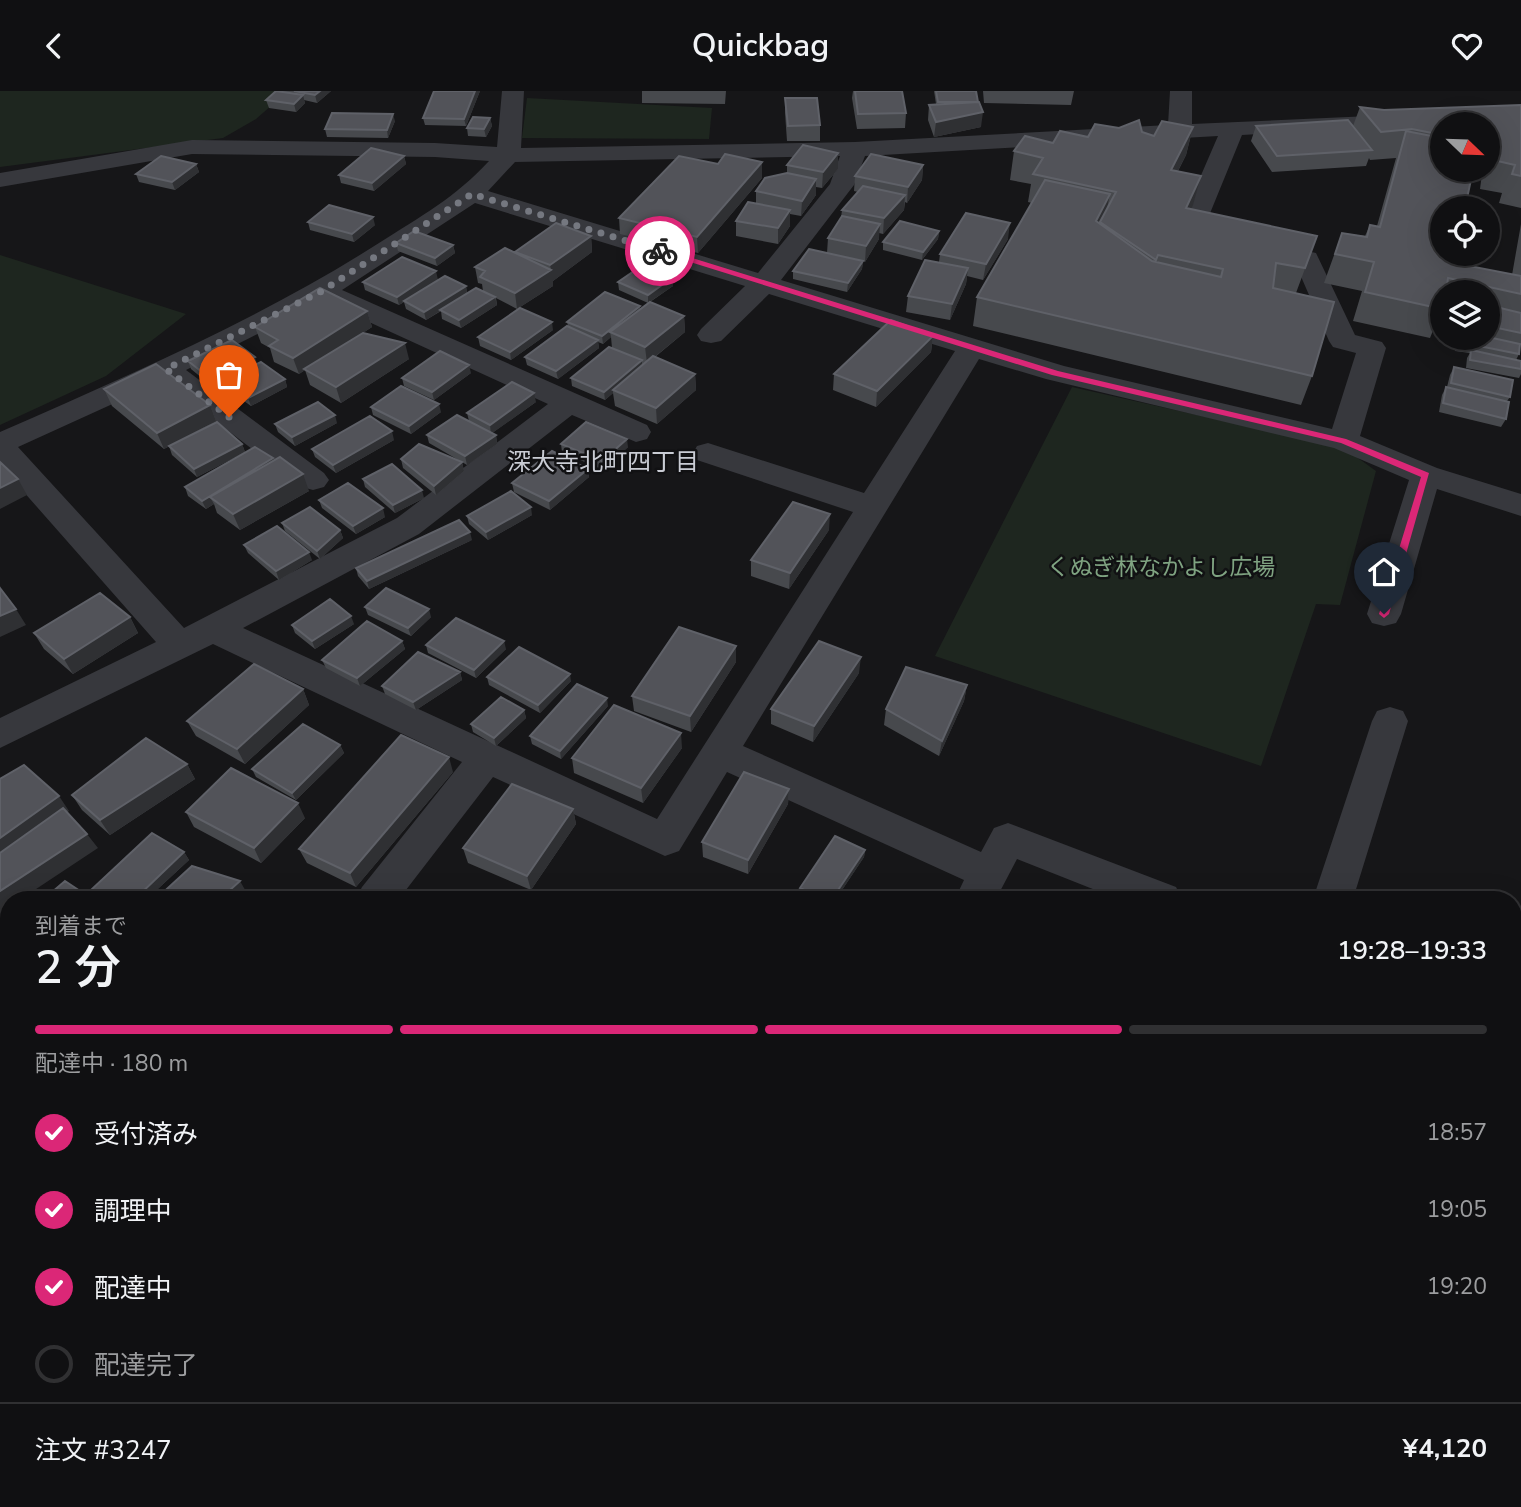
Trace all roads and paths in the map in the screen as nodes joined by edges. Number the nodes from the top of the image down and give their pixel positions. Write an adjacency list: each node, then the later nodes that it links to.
1 (513, 91): 7 (street)
2 (1181, 91): 5 (street)
3 (1425, 118): 4 (street)
4 (1233, 128): 5 (street); 17 (street)
5 (1180, 131): 6 (street)
6 (855, 149): 7 (street); 10 (street)
7 (508, 155): 8 (street); 9 (street)
8 (0, 180)
9 (472, 194): 10 (street); 11 (street)
10 (765, 282): 12 (street); 13 (street)
11 (322, 291): 14 (street); 15 (street)
12 (711, 335)
13 (971, 348): 17 (street); 23 (street)
14 (166, 369): 18 (street); 21 (street)
15 (568, 403): 16 (street); 25 (street)
16 (636, 432)
17 (1343, 441): 20 (street)
18 (0, 445): 26 (street)
19 (709, 453): 23 (street)
20 (1426, 475): 22 (street); 24 (street)
21 (313, 480)
22 (1519, 497)
23 (873, 507): 29 (street)
24 (1384, 614)
25 (213, 629): 26 (street); 30 (street)
26 (179, 645): 28 (street)
27 (1390, 721): 34 (street)
28 (3, 732)
29 (719, 752): 30 (street); 31 (street)
30 (487, 757): 32 (street)
31 (981, 886): 33 (street)
32 (382, 891)
33 (1142, 891)
34 (1336, 891)

